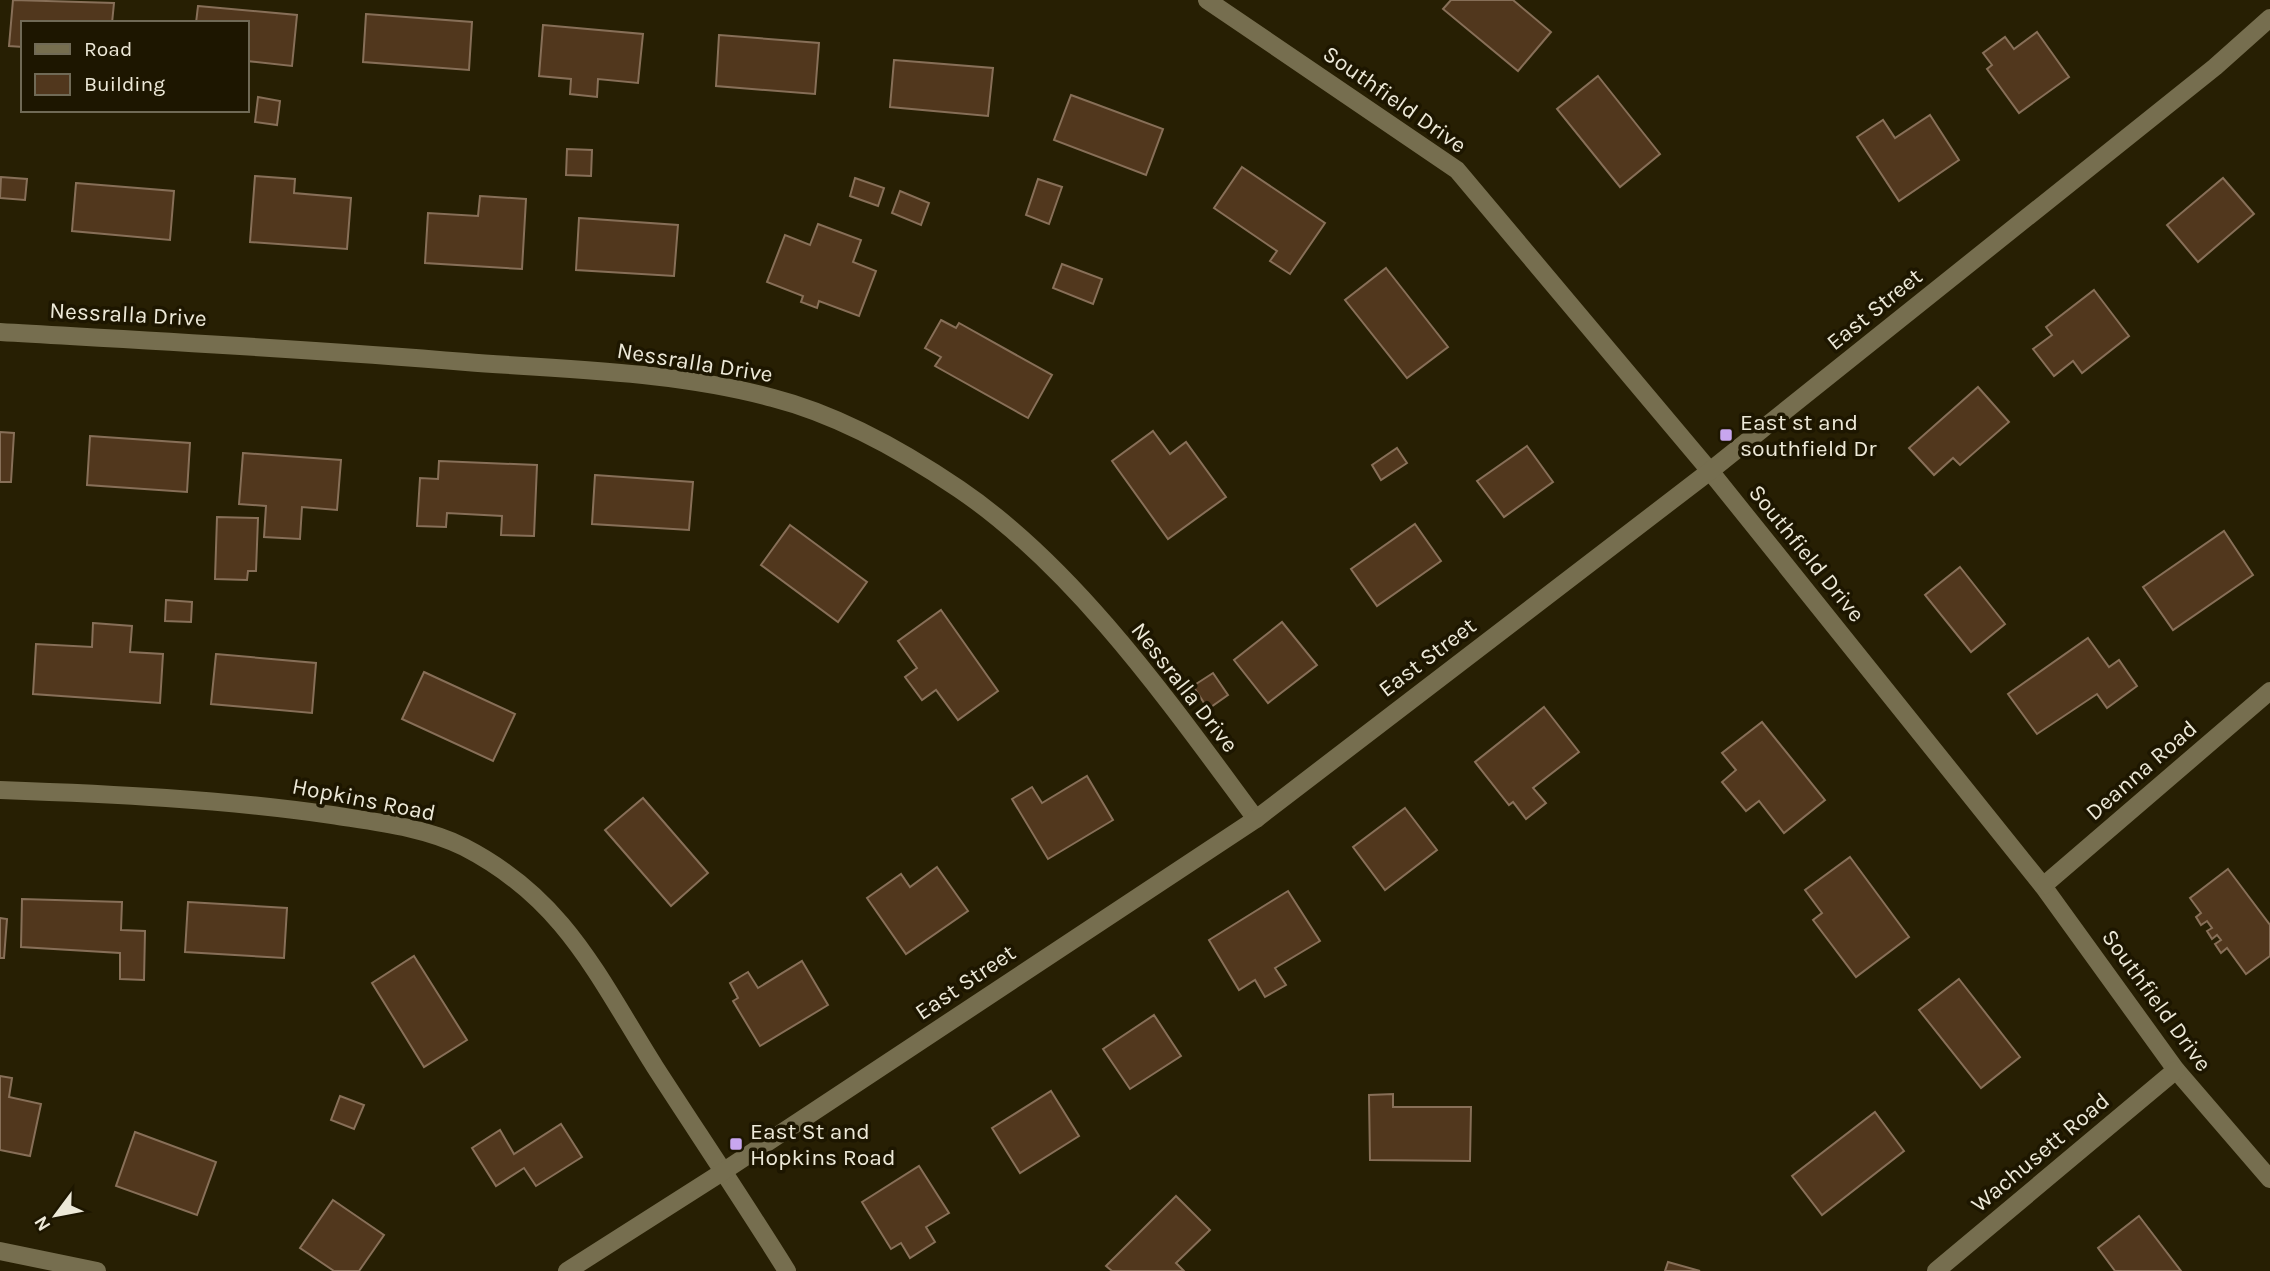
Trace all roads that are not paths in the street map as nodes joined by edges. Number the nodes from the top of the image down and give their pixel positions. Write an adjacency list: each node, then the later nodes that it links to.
1 (1207, 0): 4 (street, Southfield Drive)
2 (2270, 18): 4 (street, East Street)
3 (0, 332): 7 (street, Nessralla Drive)
4 (1710, 471): 7 (street, East Street); 8 (street, Southfield Drive)
5 (2270, 691): 8 (street, Deanna Road)
6 (0, 790): 10 (street, Hopkins Road)
7 (1256, 819): 10 (street, East Street)
8 (2043, 886): 9 (street, Southfield Drive)
9 (2176, 1070): 11 (street, Southfield Drive); 16 (street, Wachusett Road)
10 (724, 1171): 14 (street, East Street); 15 (street, Hopkins Road)
11 (2270, 1180)
12 (0, 1251): 13 (street)
13 (97, 1271)
14 (567, 1271)
15 (787, 1271)
16 (1936, 1271)

